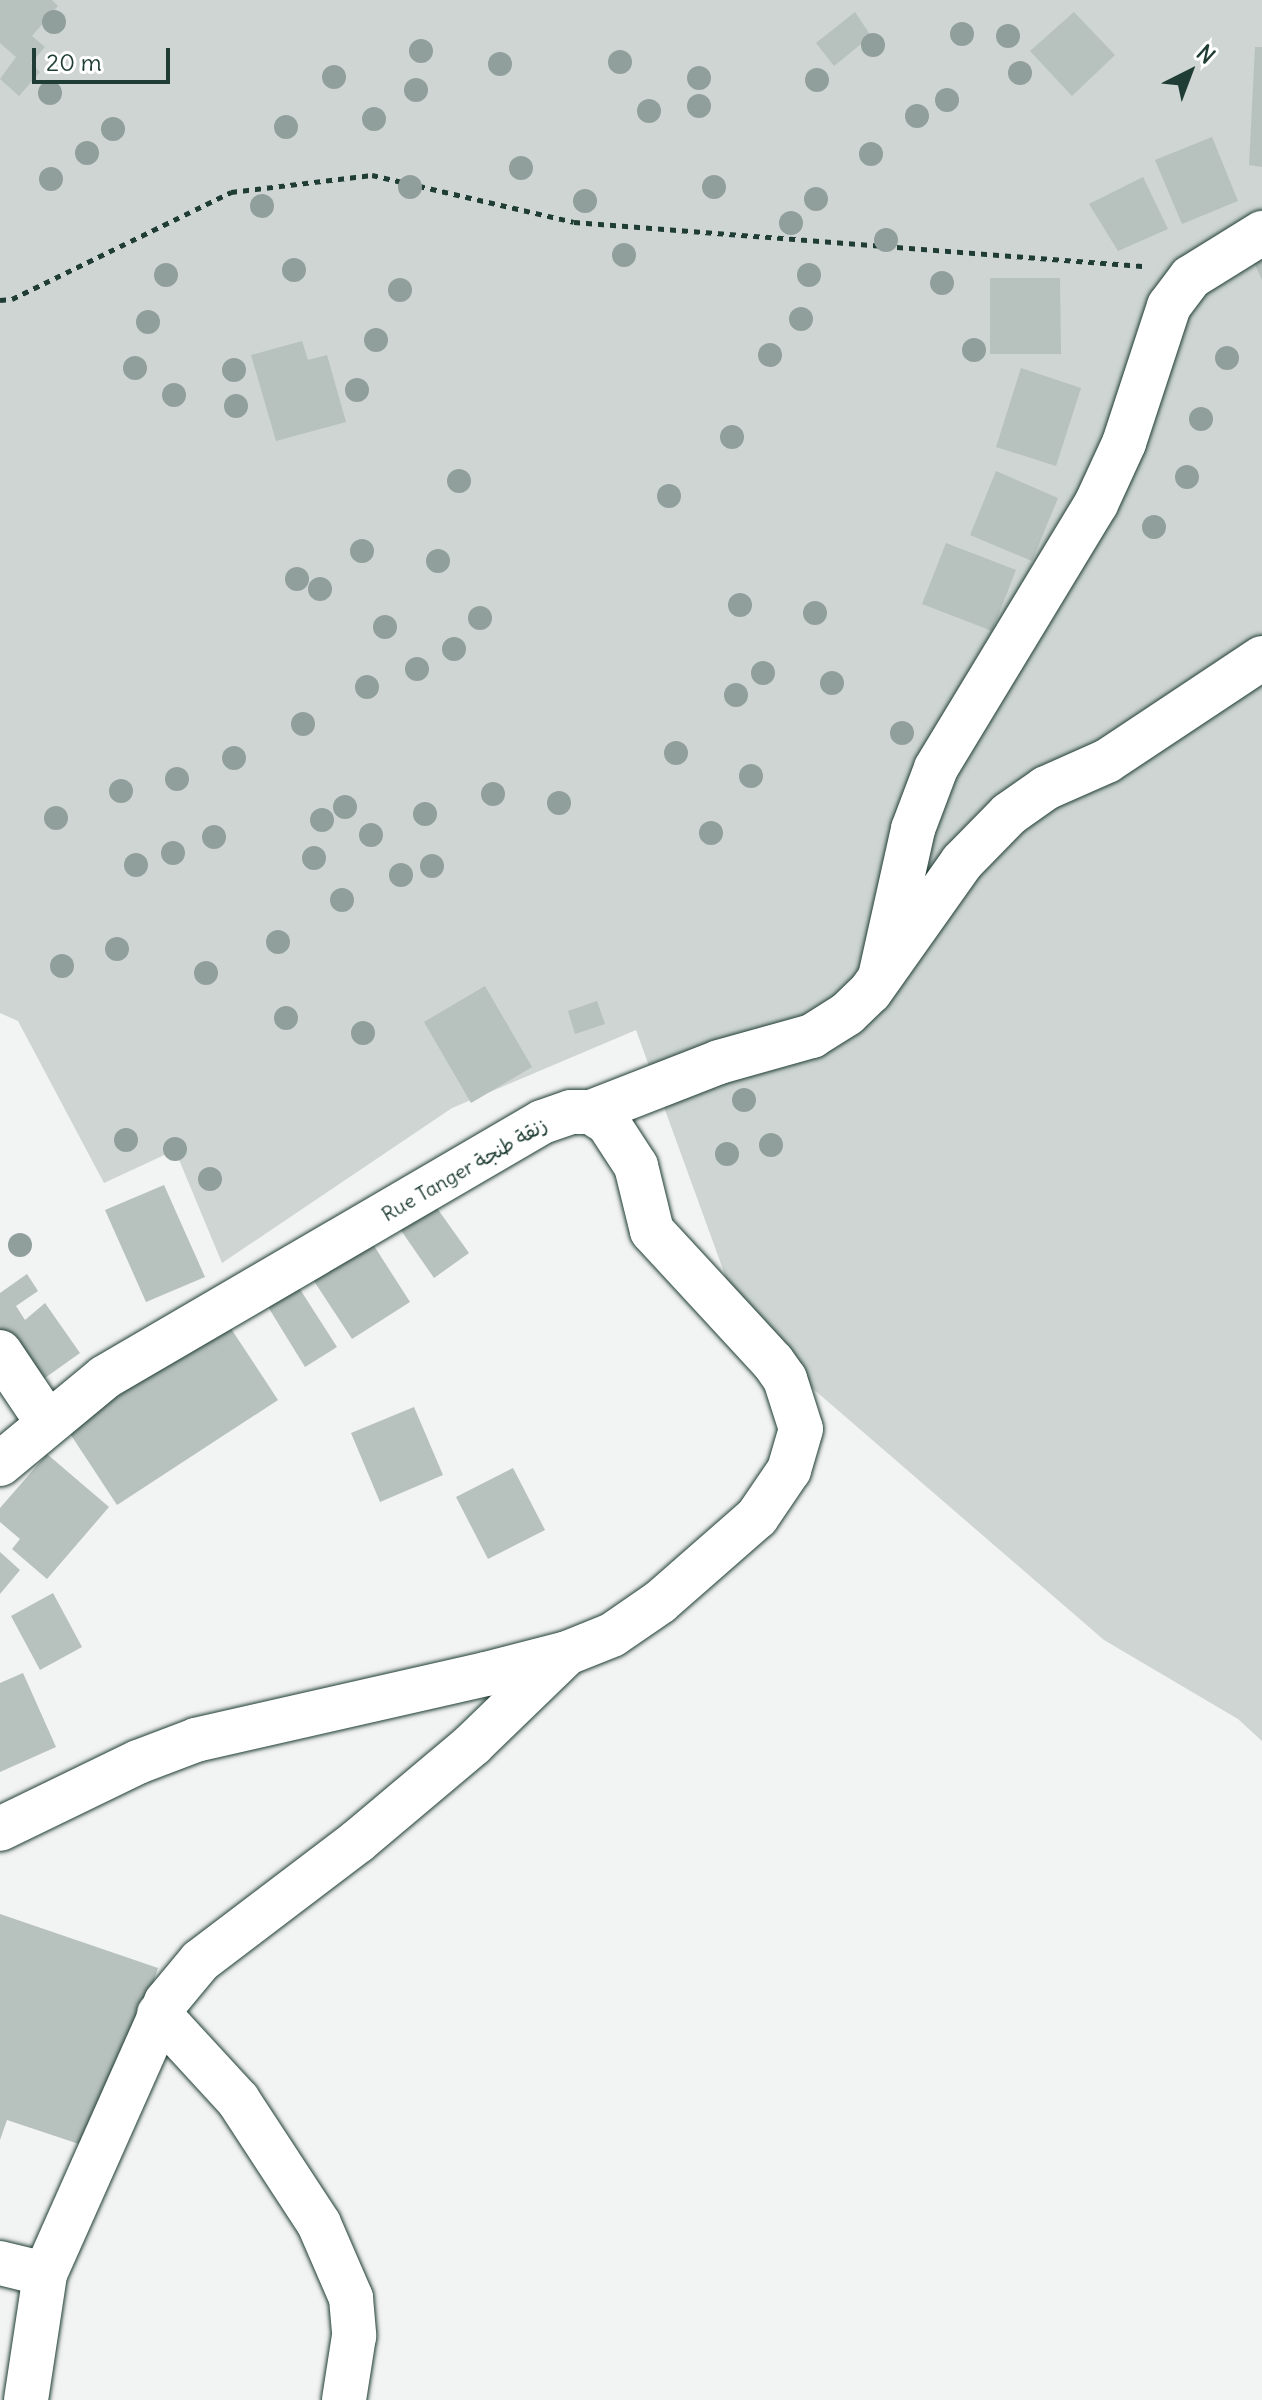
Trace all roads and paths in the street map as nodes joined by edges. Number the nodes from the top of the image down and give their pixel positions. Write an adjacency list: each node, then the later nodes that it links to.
1 (1262, 233): 2 (street)
2 (1191, 277): 3 (path); 5 (street)
3 (0, 300)
4 (1262, 658): 5 (street, Rue Tanger زنقة طنجة)
5 (880, 977): 6 (street, Rue Tanger زنقة طنجة)
6 (591, 1112): 8 (street, Rue Tanger زنقة طنجة); 10 (street)
7 (0, 1352): 8 (street)
8 (47, 1422): 9 (street, Rue Tanger زنقة طنجة)
9 (0, 1464)
10 (567, 1653): 11 (street); 12 (street)
11 (0, 1829)
12 (159, 2014): 14 (street); 16 (street)
13 (0, 2263): 14 (street)
14 (45, 2274): 15 (street)
15 (26, 2400)
16 (344, 2400)

